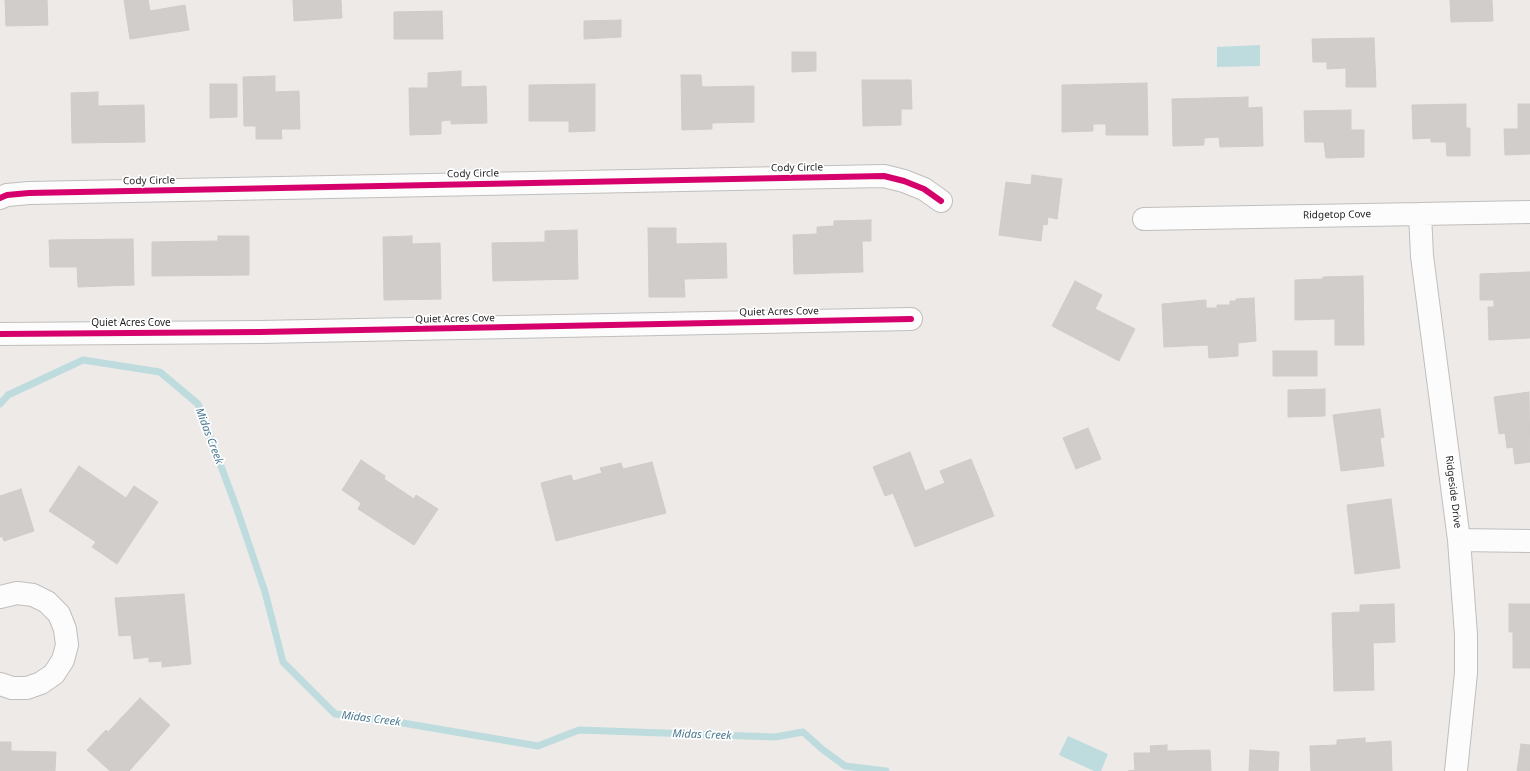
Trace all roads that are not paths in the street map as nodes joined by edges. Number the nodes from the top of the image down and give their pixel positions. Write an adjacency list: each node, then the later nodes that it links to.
1 (0, 198): 2 (street, Cody Circle)
2 (941, 201)
3 (1530, 212): 4 (street, Ridgetop Cove)
4 (1420, 214): 5 (street, Ridgetop Cove); 8 (street, Ridgeside Drive)
5 (1144, 219)
6 (911, 319): 7 (street, Quiet Acres Cove)
7 (0, 334)
8 (1459, 540): 9 (street); 12 (street, Ridgeside Drive)
9 (1530, 541)
10 (0, 597): 11 (street)
11 (0, 684)
12 (1456, 771)

